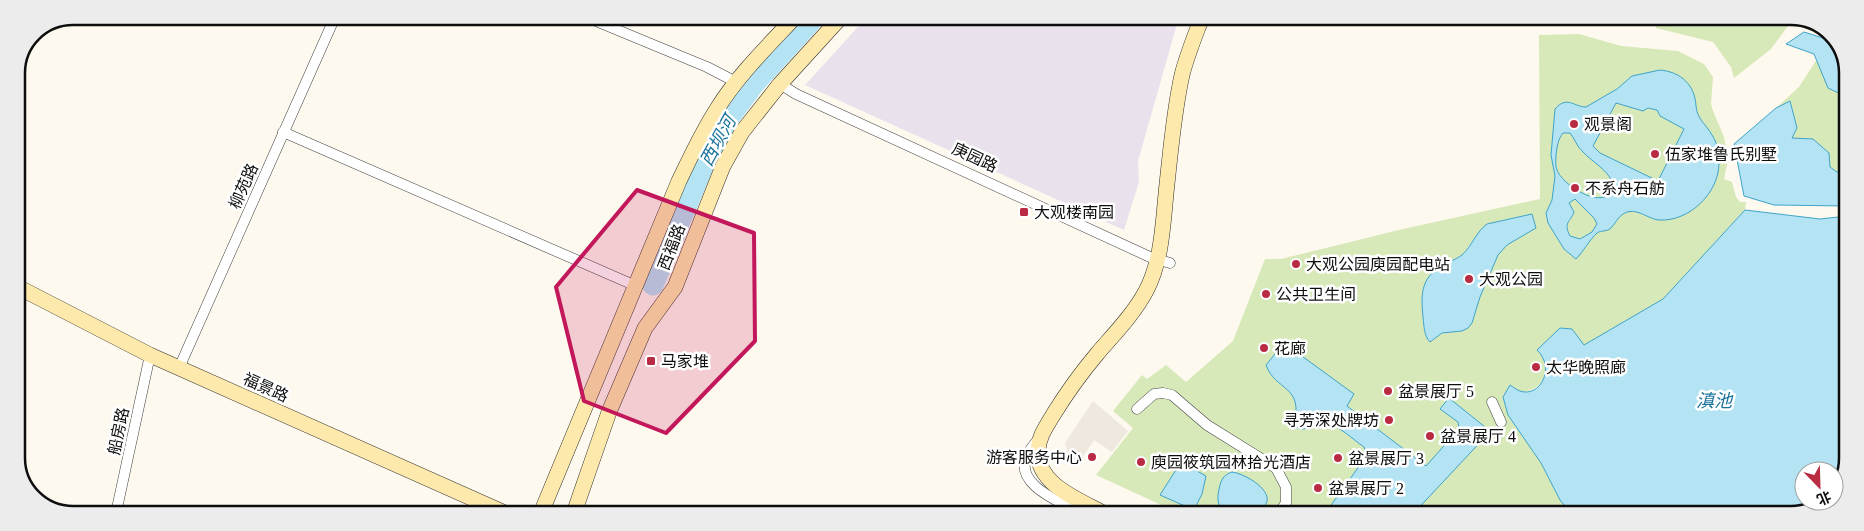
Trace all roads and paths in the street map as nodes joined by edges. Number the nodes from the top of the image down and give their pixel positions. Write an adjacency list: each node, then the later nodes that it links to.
1 (331, 25): 8 (street, 柳苑路)
2 (605, 25): 6 (street)
3 (787, 25): 6 (main road, 西福路)
4 (833, 25): 7 (main road, 西福路)
5 (1199, 25): 9 (main road)
6 (736, 82): 10 (main road, 西福路)
7 (780, 84): 9 (street, 庚园路); 21 (main road, 西福路)
8 (283, 132): 10 (street); 13 (street, 柳苑路)
9 (1163, 262): 17 (main road)
10 (636, 286): 20 (main road, 西福路)
11 (25, 291): 12 (main road, 福景路)
12 (150, 355): 13 (main road, 福景路); 18 (street, 船房路)
13 (179, 368): 19 (main road, 福景路)
14 (1492, 402): 16 (street)
15 (1136, 409): 24 (street)
16 (1501, 422)
17 (1040, 436): 22 (street); 23 (main road)
18 (118, 506)
19 (490, 506)
20 (544, 506)
21 (576, 506)
22 (1068, 506)
23 (1091, 506)
24 (1283, 506)

